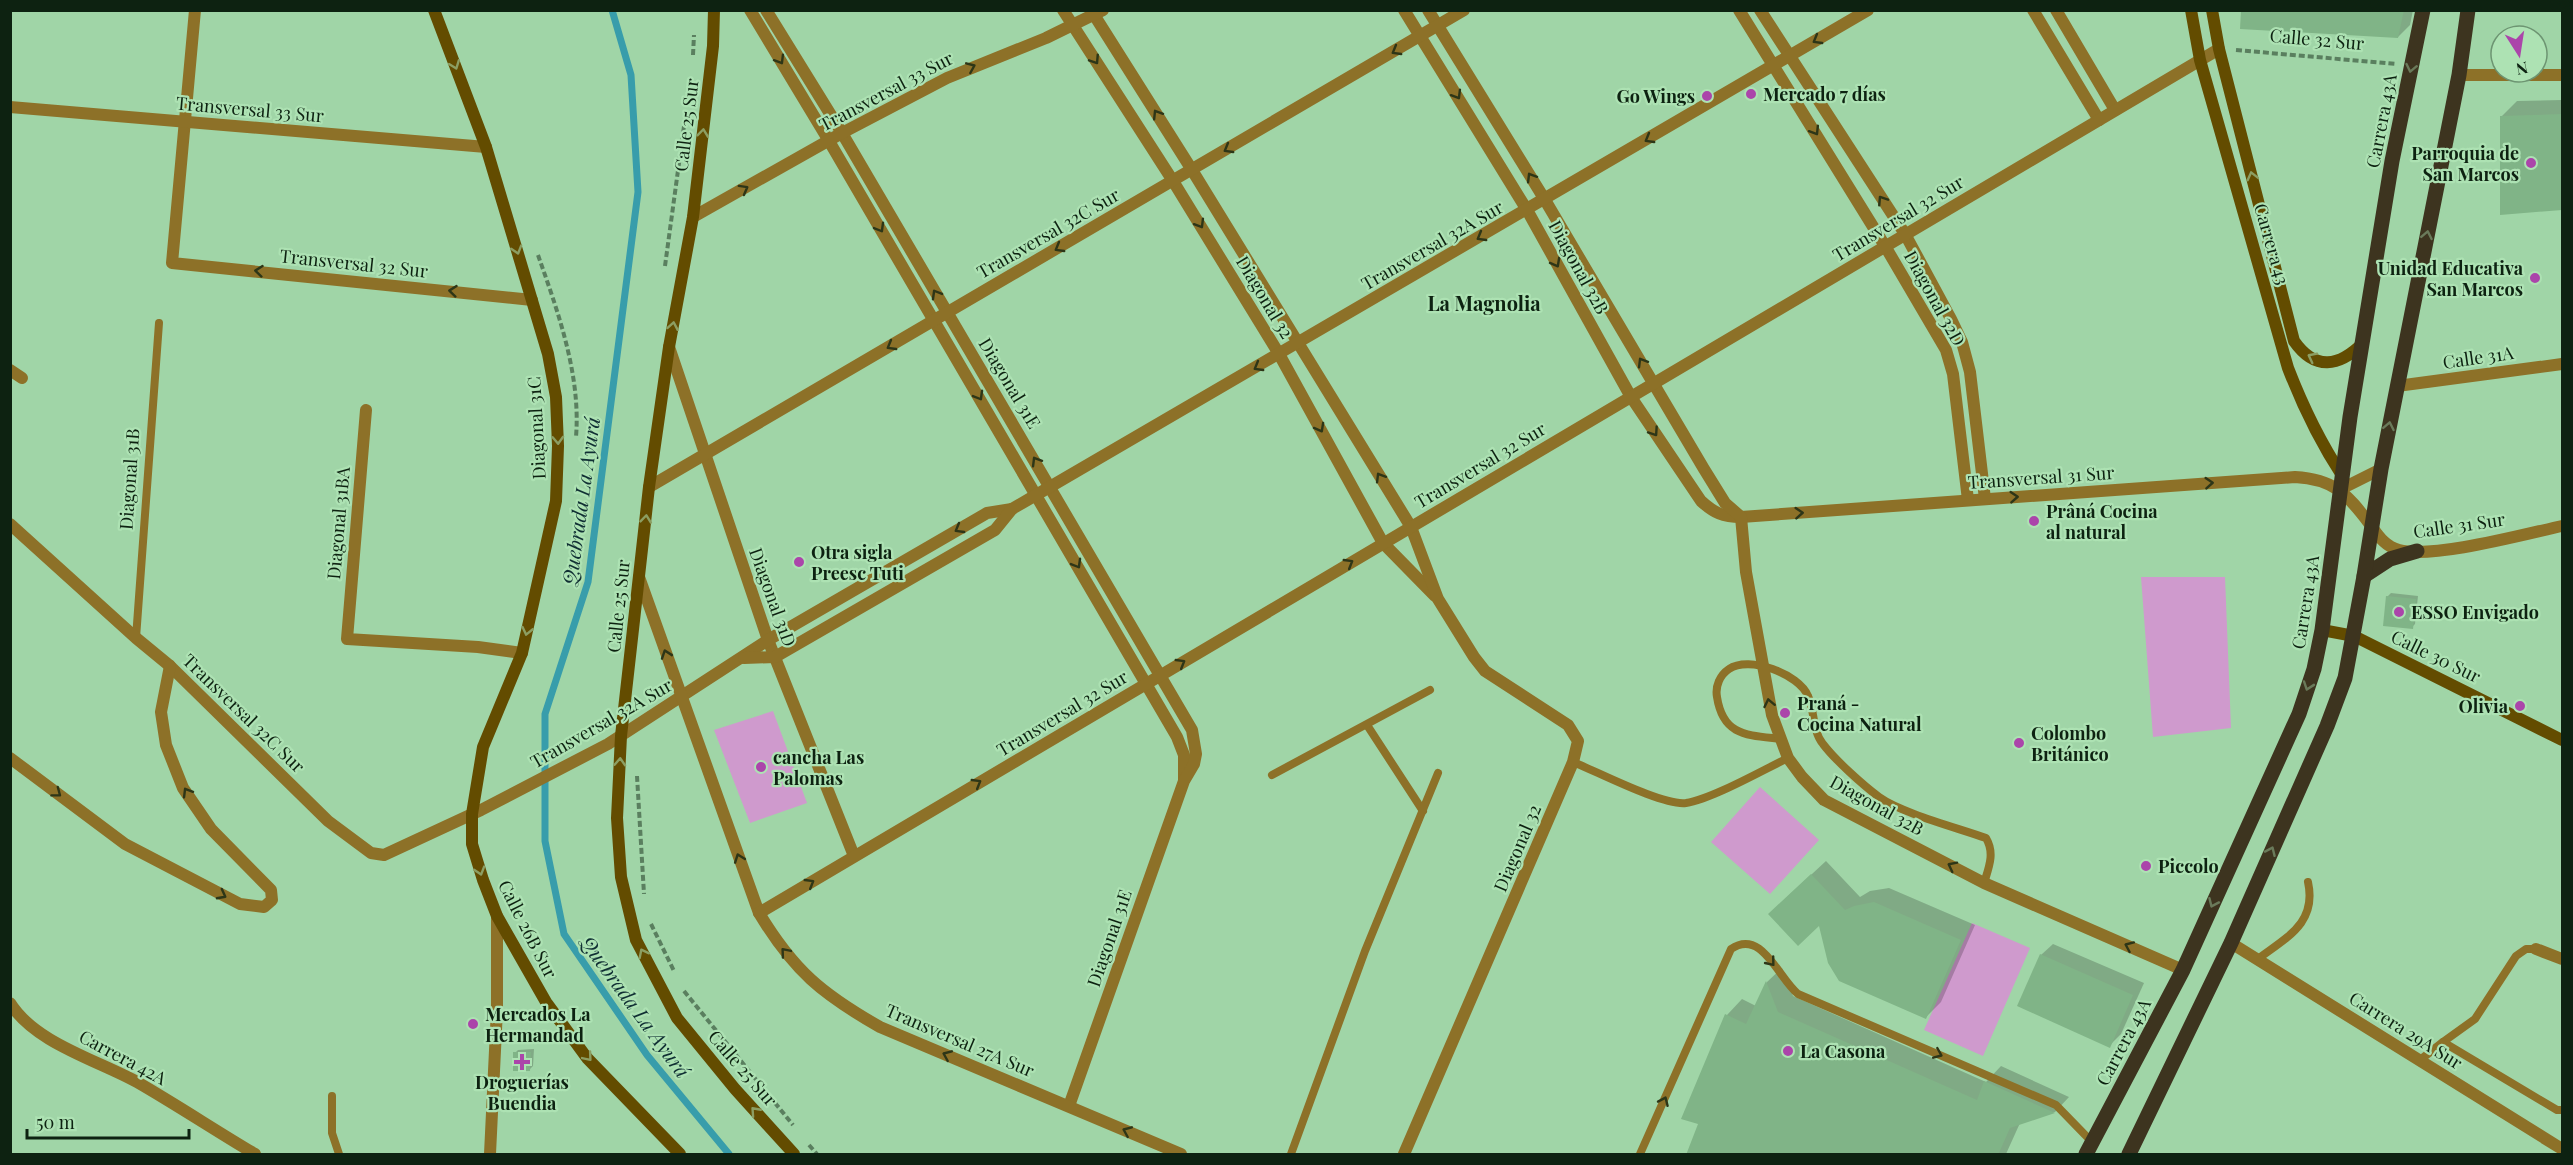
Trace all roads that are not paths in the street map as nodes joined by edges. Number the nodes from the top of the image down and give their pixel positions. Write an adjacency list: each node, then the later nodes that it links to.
1 (195, 10): 32 (street)
2 (434, 10): 35 (main road, Diagonal 31C, one-way to 35)
3 (750, 10): 34 (street, Diagonal 31E, one-way to 34)
4 (766, 10): 33 (street, Diagonal 31E)
5 (1063, 10): 20 (street, Diagonal 32)
6 (1404, 10): 22 (street, Diagonal 32B)
7 (1428, 10): 21 (street, Diagonal 32B)
8 (1464, 10): 21 (street, Transversal 32C Sur)
9 (1739, 10): 26 (street, Diagonal 32D)
10 (1760, 10): 24 (street, Diagonal 32D)
11 (1868, 10): 24 (street, Transversal 32A Sur, one-way to 24)
12 (2033, 10): 31 (street)
13 (2056, 10): 30 (street)
14 (2191, 10): 25 (main road, Carrera 43)
15 (2212, 10): 23 (main road, Carrera 43)
16 (2423, 10): 48 (main road, Carrera 43A, one-way to 48)
17 (2468, 10): 27 (main road)
18 (717, 12): 40 (main road, Calle 25 Sur, one-way to 18)
19 (1096, 12): 20 (street, Transversal 33 Sur); 36 (street, Diagonal 32, one-way to 19)
20 (1073, 26): 33 (street, Transversal 33 Sur, one-way to 20); 37 (street, Diagonal 32, one-way to 37)
21 (1438, 26): 22 (street, Transversal 32C Sur); 38 (street, Diagonal 32B, one-way to 21)
22 (1421, 36): 36 (street, Transversal 32C Sur, one-way to 36); 39 (street, Diagonal 32B, one-way to 39)
23 (2219, 49): 25 (street, Transversal 32 Sur); 48 (main road, Carrera 43, one-way to 23)
24 (1789, 57): 26 (street, Transversal 32A Sur); 41 (street, Diagonal 32D, one-way to 24)
25 (2200, 60): 30 (street, Transversal 32 Sur); 60 (main road, Carrera 43)
26 (1774, 66): 38 (street, Transversal 32A Sur, one-way to 38); 42 (street, Diagonal 32D, one-way to 42)
27 (2459, 75): 28 (street); 55 (main road, one-way to 27)
28 (2562, 75)
29 (10, 107): 32 (street, Transversal 33 Sur)
30 (2115, 110): 31 (street, Transversal 32 Sur)
31 (2099, 120): 41 (street, Transversal 32 Sur)
32 (186, 121): 35 (street, Transversal 33 Sur); 43 (street, Transversal 32 Sur, one-way to 32)
33 (842, 133): 34 (street, Transversal 33 Sur); 44 (street, Diagonal 31E, one-way to 33)
34 (829, 141): 40 (street, Transversal 33 Sur, one-way to 34); 45 (street, Diagonal 31E, one-way to 45)
35 (486, 147): 43 (main road, Diagonal 31C, one-way to 43)
36 (1192, 170): 37 (street, Transversal 32C Sur); 47 (street, Diagonal 32)
37 (1173, 181): 44 (street, Transversal 32C Sur, one-way to 44); 50 (street, Diagonal 32, one-way to 50)
38 (1545, 200): 39 (street, Transversal 32A Sur); 54 (street, Diagonal 32B, one-way to 38)
39 (1527, 210): 47 (street, Transversal 32A Sur, one-way to 47); 56 (street, Diagonal 32B, one-way to 56)
40 (693, 217): 49 (main road, Calle 25 Sur, one-way to 40)
41 (1905, 234): 42 (street, Transversal 32 Sur); 64 (street, Diagonal 32D)
42 (1886, 246): 54 (street, Transversal 32 Sur); 65 (street, Diagonal 32D)
43 (532, 300): 81 (main road, Diagonal 31C, one-way to 81)
44 (947, 313): 45 (street, Transversal 32C Sur); 62 (street, Diagonal 31E, one-way to 44)
45 (934, 320): 58 (street, Transversal 32C Sur, one-way to 58); 63 (street, Diagonal 31E, one-way to 63)
46 (159, 323): 79 (lane, Diagonal 31B)
47 (1299, 343): 50 (street, Transversal 32A Sur); 71 (street, Diagonal 32, one-way to 47)
48 (2362, 343): 60 (main road, Carrera 43A)
49 (669, 347): 58 (street, Diagonal 31D); 61 (main road, Calle 25 Sur)
50 (1279, 354): 62 (street, Transversal 32A Sur, one-way to 62); 72 (street, Diagonal 32, one-way to 72)
51 (2562, 364): 55 (street, Calle 31A)
52 (10, 370): 53 (street)
53 (22, 378)
54 (1654, 383): 56 (street, Transversal 32 Sur); 67 (street, Diagonal 32B)
55 (2397, 386): 59 (main road, one-way to 55)
56 (1631, 397): 67 (street, Diagonal 32B, one-way to 67); 71 (street, Transversal 32 Sur)
57 (366, 410): 81 (street, Diagonal 31BA)
58 (704, 454): 61 (street, Transversal 32C Sur); 80 (street, Diagonal 31D)
59 (2381, 469): 60 (street); 69 (main road)
60 (2342, 483): 64 (street, Transversal 31 Sur, one-way to 60); 69 (street); 77 (main road, Carrera 43A)
61 (649, 487): 75 (main road, Calle 25 Sur, one-way to 61)
62 (1051, 487): 63 (street, Transversal 32A Sur); 86 (street, Diagonal 31E)
63 (1036, 495): 66 (street, Transversal 32A Sur); 87 (street, Diagonal 31E, one-way to 87)
64 (1985, 499): 65 (street, Transversal 31 Sur)
65 (1968, 500): 67 (street, Transversal 31 Sur, one-way to 65)
66 (1012, 509): 80 (street, Transversal 32A Sur, one-way to 80); 82 (street, Transversal 32A Sur)
67 (1741, 517): 84 (street, Diagonal 32B)
68 (10, 524): 79 (street, Transversal 32C Sur)
69 (2371, 525): 73 (street, Calle 31 Sur); 74 (main road)
70 (2562, 526): 73 (street, Calle 31 Sur)
71 (1411, 527): 72 (street, Transversal 32 Sur); 76 (street, Diagonal 32)
72 (1383, 543): 76 (street, Diagonal 32); 86 (street, Transversal 32 Sur, one-way to 72)
73 (2417, 550): 74 (main road)
74 (2364, 576): 78 (main road)
75 (639, 577): 89 (street, one-way to 75); 91 (main road, Calle 25 Sur)
76 (1438, 599): 96 (street, Diagonal 32)
77 (2322, 630): 78 (main road, Calle 30 Sur); 111 (main road, Carrera 43A, one-way to 111)
78 (2354, 636): 93 (main road, Calle 30 Sur); 107 (main road, one-way to 78)
79 (136, 638): 85 (street, Transversal 32C Sur)
80 (768, 640): 82 (street, Diagonal 31D); 83 (street, Transversal 32A Sur)
81 (522, 653): 101 (main road, Diagonal 31C)
82 (775, 657): 83 (street, Transversal 32A Sur); 102 (street, Diagonal 31D)
83 (744, 658): 89 (street, Transversal 32A Sur)
84 (1761, 664): 92 (street, Diagonal 32B, one-way to 84); 92 (lane); 104 (lane)
85 (170, 666): 94 (street, one-way to 85); 101 (street, Transversal 32C Sur)
86 (1161, 675): 87 (street, Transversal 32 Sur); 99 (street, Diagonal 31E)
87 (1147, 683): 99 (street, Diagonal 31E); 102 (street, Transversal 32 Sur, one-way to 87)
88 (1430, 690): 90 (lane)
89 (681, 698): 91 (street, Transversal 32A Sur); 105 (street, one-way to 89)
90 (1367, 725): 98 (lane); 100 (lane)
91 (621, 736): 101 (street, Transversal 32A Sur); 125 (main road, Calle 25 Sur, one-way to 91)
92 (1781, 740): 95 (street, Diagonal 32B)
93 (2562, 740)
94 (10, 758)
95 (1788, 758): 96 (lane); 104 (street, Diagonal 32B, one-way to 95)
96 (1573, 762): 128 (street, Diagonal 32)
97 (1438, 773): 100 (lane)
98 (1272, 776)
99 (1184, 781): 116 (street, Diagonal 31E)
100 (1423, 811): 127 (lane)
101 (472, 814): 106 (main road, Calle 26B Sur, one-way to 106)
102 (854, 856): 105 (street, Transversal 32 Sur, one-way to 102)
103 (2308, 882): 109 (lane)
104 (1984, 883): 111 (street, Diagonal 32B, one-way to 104)
105 (759, 912): 116 (street, Transversal 27A Sur, one-way to 105)
106 (497, 916): 120 (street); 124 (main road, Calle 26B Sur, one-way to 124)
107 (2231, 943): 109 (street, Carrera 29A Sur); 130 (main road)
108 (2536, 949): 110 (street); 113 (lane)
109 (2258, 959): 114 (street, Carrera 29A Sur)
110 (2562, 959)
111 (2183, 970): 118 (main road, Carrera 43A)
112 (10, 1003): 121 (street, Carrera 42A)
113 (2443, 1042): 114 (lane); 117 (lane)
114 (2420, 1059): 119 (street, Carrera 29A Sur)
115 (332, 1096): 122 (lane)
116 (1069, 1106): 126 (street, Transversal 27A Sur, one-way to 116)
117 (2562, 1110)
118 (2089, 1148): 129 (lane, one-way to 118)
119 (2562, 1149)
120 (490, 1154): 123 (street)
121 (255, 1155)
122 (339, 1155)
123 (479, 1155)
124 (680, 1155)
125 (794, 1155)
126 (1180, 1155)
127 (1291, 1155)
128 (1404, 1155)
129 (1640, 1155)
130 (2129, 1155)

